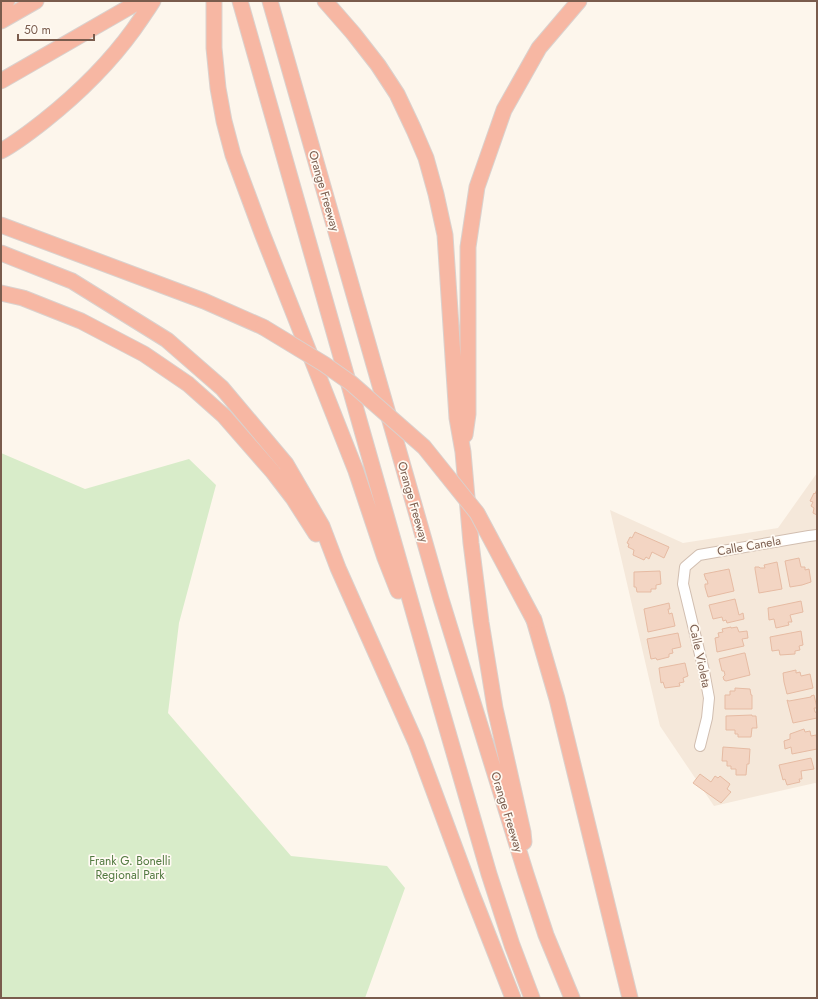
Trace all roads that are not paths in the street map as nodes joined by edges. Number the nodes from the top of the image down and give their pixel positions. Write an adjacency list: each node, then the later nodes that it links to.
1 (7, 1): 10 (highway)
2 (36, 1): 11 (highway)
3 (140, 1): 12 (highway)
4 (153, 1): 13 (highway)
5 (214, 1): 21 (highway)
6 (240, 1): 21 (highway)
7 (270, 1): 23 (highway, Orange Freeway)
8 (325, 1): 17 (highway)
9 (579, 1): 17 (highway)
10 (1, 5)
11 (1, 21)
12 (1, 81)
13 (1, 151)
14 (1, 225): 27 (highway, bridge)
15 (1, 253): 20 (highway)
16 (1, 293): 20 (highway)
17 (463, 452): 23 (highway)
18 (817, 536): 19 (street, Calle Canela)
19 (685, 567): 22 (street, Calle Violeta)
20 (338, 568): 24 (highway)
21 (434, 684): 25 (highway)
22 (700, 746)
23 (526, 874): 26 (highway, Orange Freeway)
24 (513, 998)
25 (532, 998)
26 (572, 998)
27 (630, 998)

